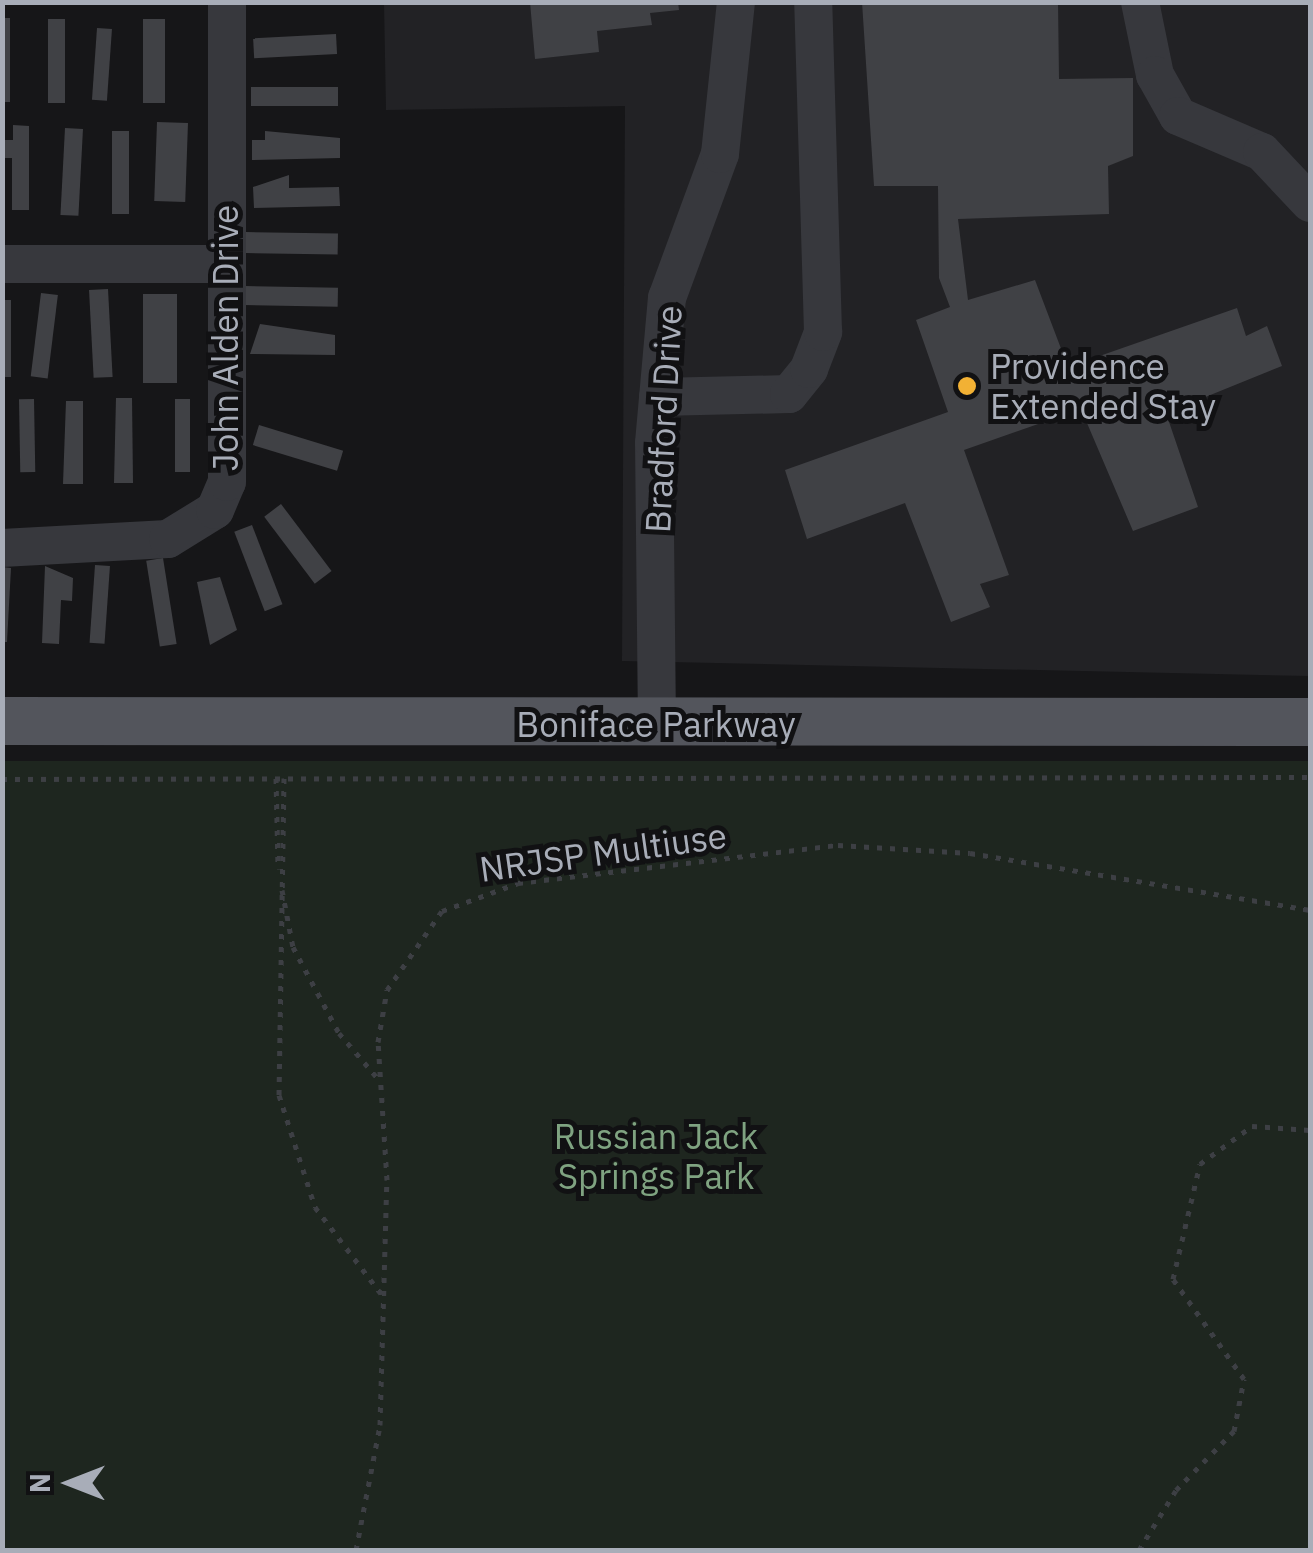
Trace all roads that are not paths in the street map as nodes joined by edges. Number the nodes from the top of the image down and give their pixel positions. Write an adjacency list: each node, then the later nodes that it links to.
1 (227, 2): 7 (street, John Alden Drive)
2 (736, 2): 8 (street, Bradford Drive)
3 (813, 2): 8 (street)
4 (1140, 2): 5 (street)
5 (1310, 202)
6 (2, 264): 7 (street)
7 (225, 264): 9 (street, John Alden Drive)
8 (658, 397): 12 (street, Bradford Drive)
9 (2, 548)
10 (2, 721): 12 (main road, Boniface Parkway)
11 (1310, 722): 12 (main road, Boniface Parkway)
12 (656, 724)

